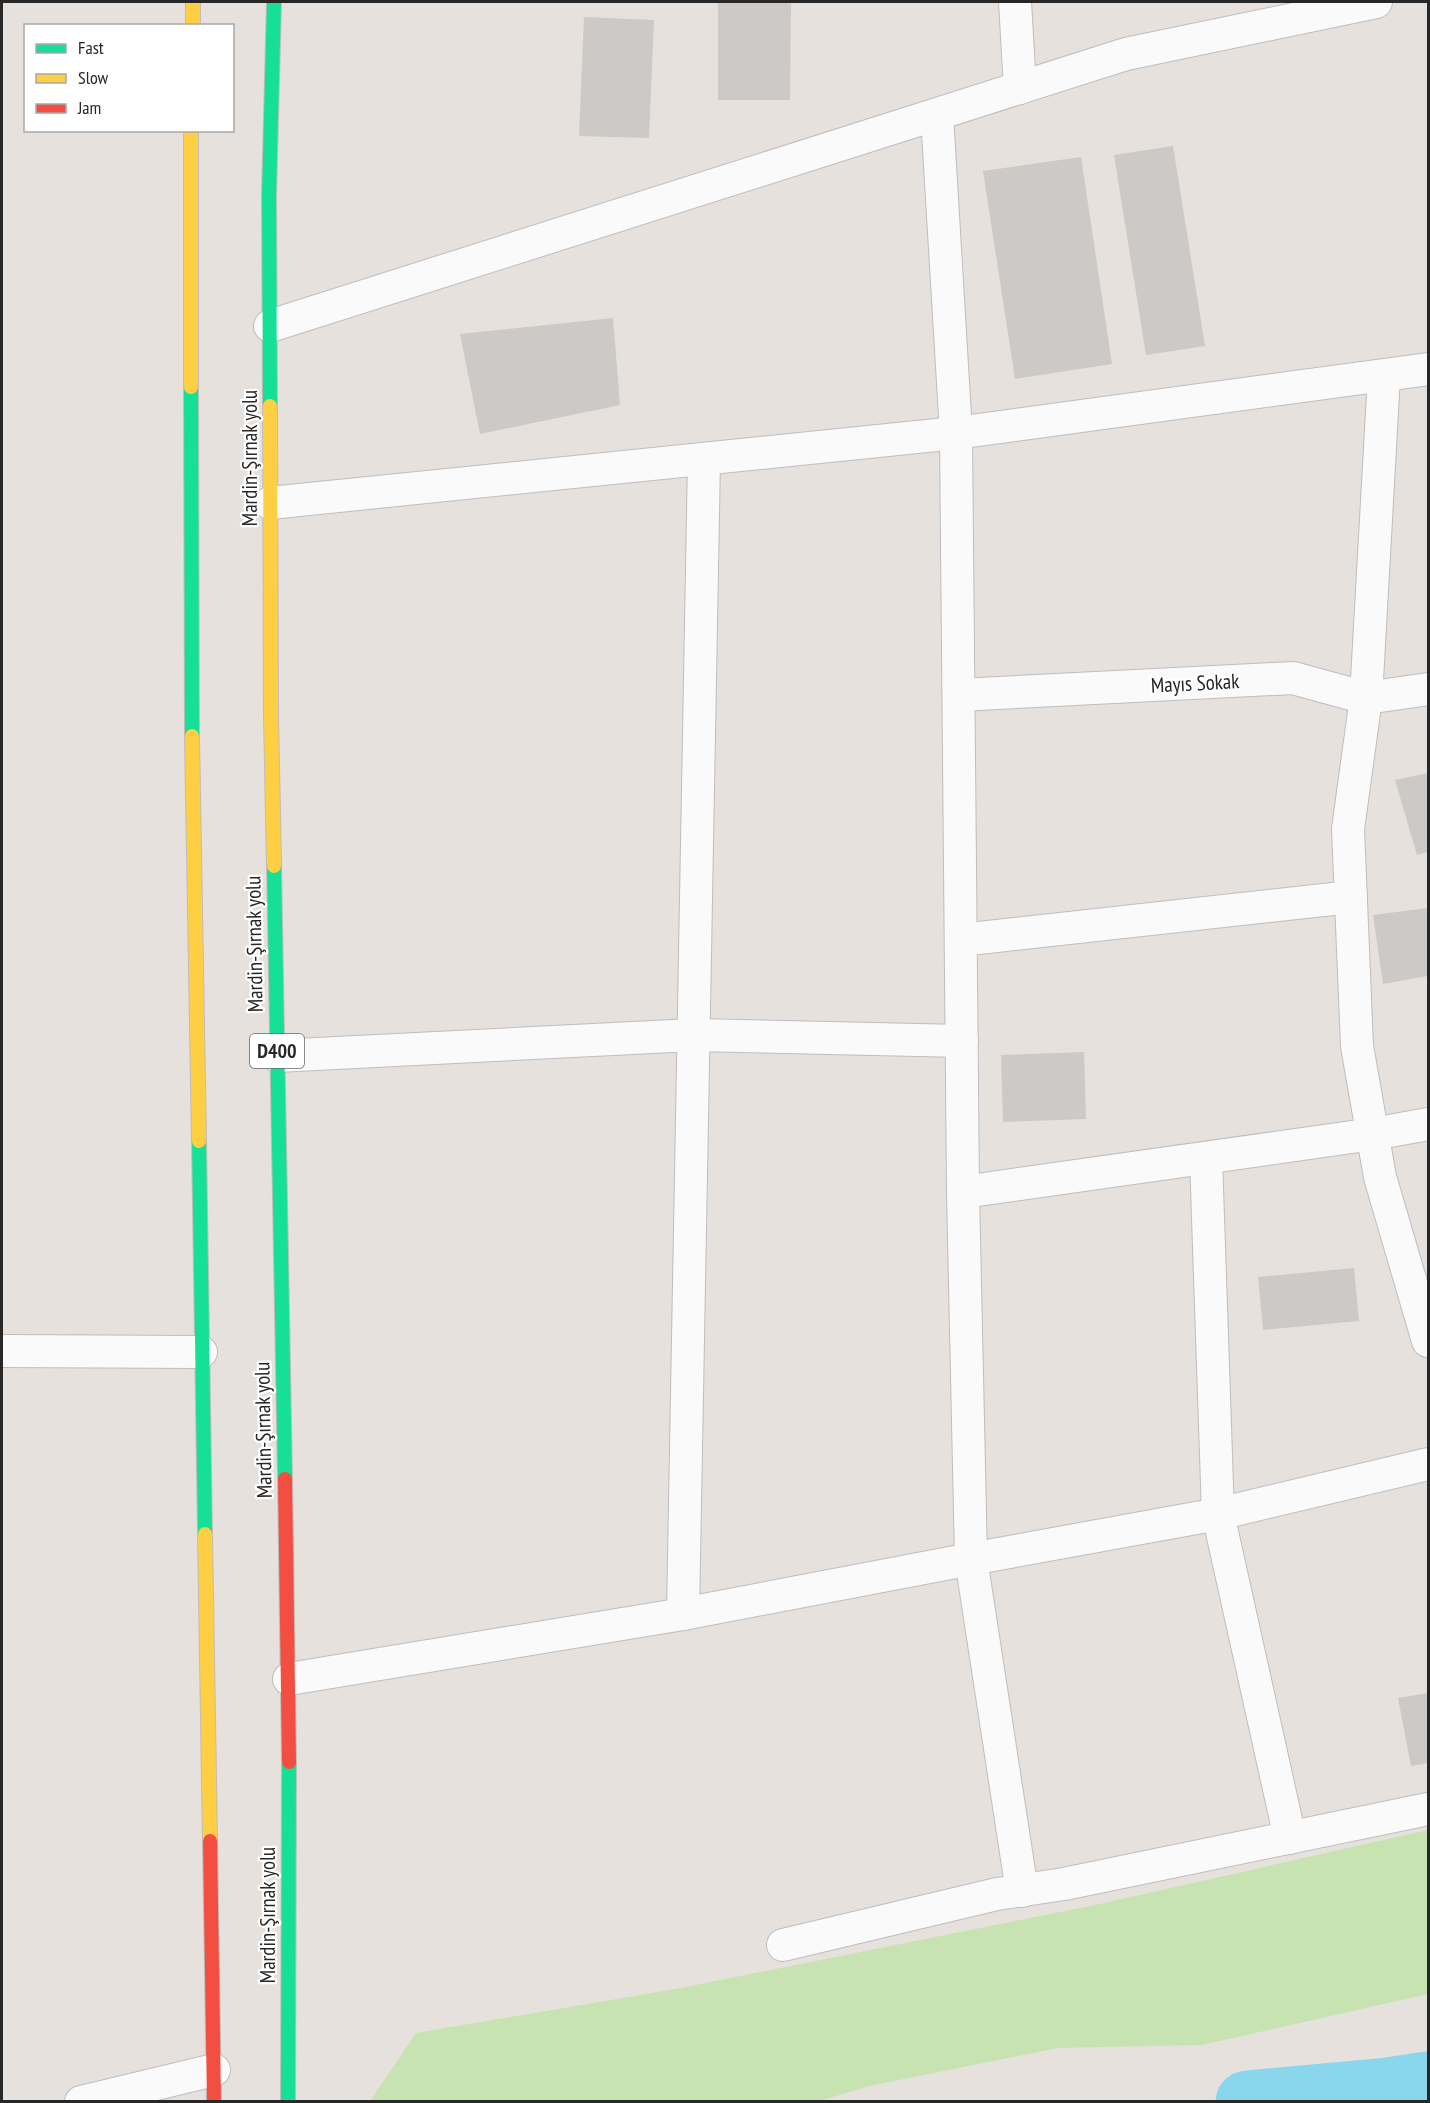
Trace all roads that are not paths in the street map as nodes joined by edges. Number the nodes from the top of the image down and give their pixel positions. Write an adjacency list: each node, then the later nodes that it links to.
1 (194, 2): 5 (highway)
2 (274, 2): 9 (highway, Mardin-Şırnak yolu / D400)
3 (1016, 2): 6 (street)
4 (1360, 3): 6 (street)
5 (193, 24)
6 (1020, 88): 7 (street)
7 (937, 115): 9 (street); 12 (street)
8 (191, 132): 29 (highway)
9 (270, 326): 14 (highway, Mardin-Şırnak yolu / D400)
10 (1428, 369): 11 (street)
11 (1384, 376): 12 (street); 17 (street)
12 (957, 433): 13 (street); 16 (street)
13 (704, 459): 14 (street); 20 (street)
14 (270, 503): 22 (highway, Mardin-Şırnak yolu / D400)
15 (1428, 689): 17 (street, Mayıs Sokak)
16 (959, 695): 17 (street, Mayıs Sokak); 19 (street)
17 (1366, 698): 18 (street)
18 (1351, 897): 19 (street); 24 (street)
19 (961, 940): 21 (street)
20 (693, 1035): 21 (street); 22 (street); 33 (street)
21 (962, 1041): 26 (street)
22 (278, 1056): 34 (highway, Mardin-Şırnak yolu / D400)
23 (1428, 1124): 24 (street)
24 (1373, 1134): 25 (street); 27 (street)
25 (1206, 1158): 26 (street); 31 (street)
26 (963, 1192): 32 (street)
27 (1428, 1341)
28 (2, 1351): 29 (street)
29 (201, 1352): 39 (highway)
30 (1428, 1464): 31 (street)
31 (1218, 1514): 32 (street); 36 (street)
32 (971, 1558): 33 (street); 37 (street)
33 (683, 1614): 34 (street)
34 (289, 1679): 42 (highway, Mardin-Şırnak yolu / D400)
35 (1428, 1809): 36 (street)
36 (1290, 1838): 37 (street)
37 (1022, 1890): 38 (street)
38 (783, 1945)
39 (214, 2070): 40 (street); 41 (highway)
40 (81, 2102)
41 (214, 2102)
42 (288, 2102)

